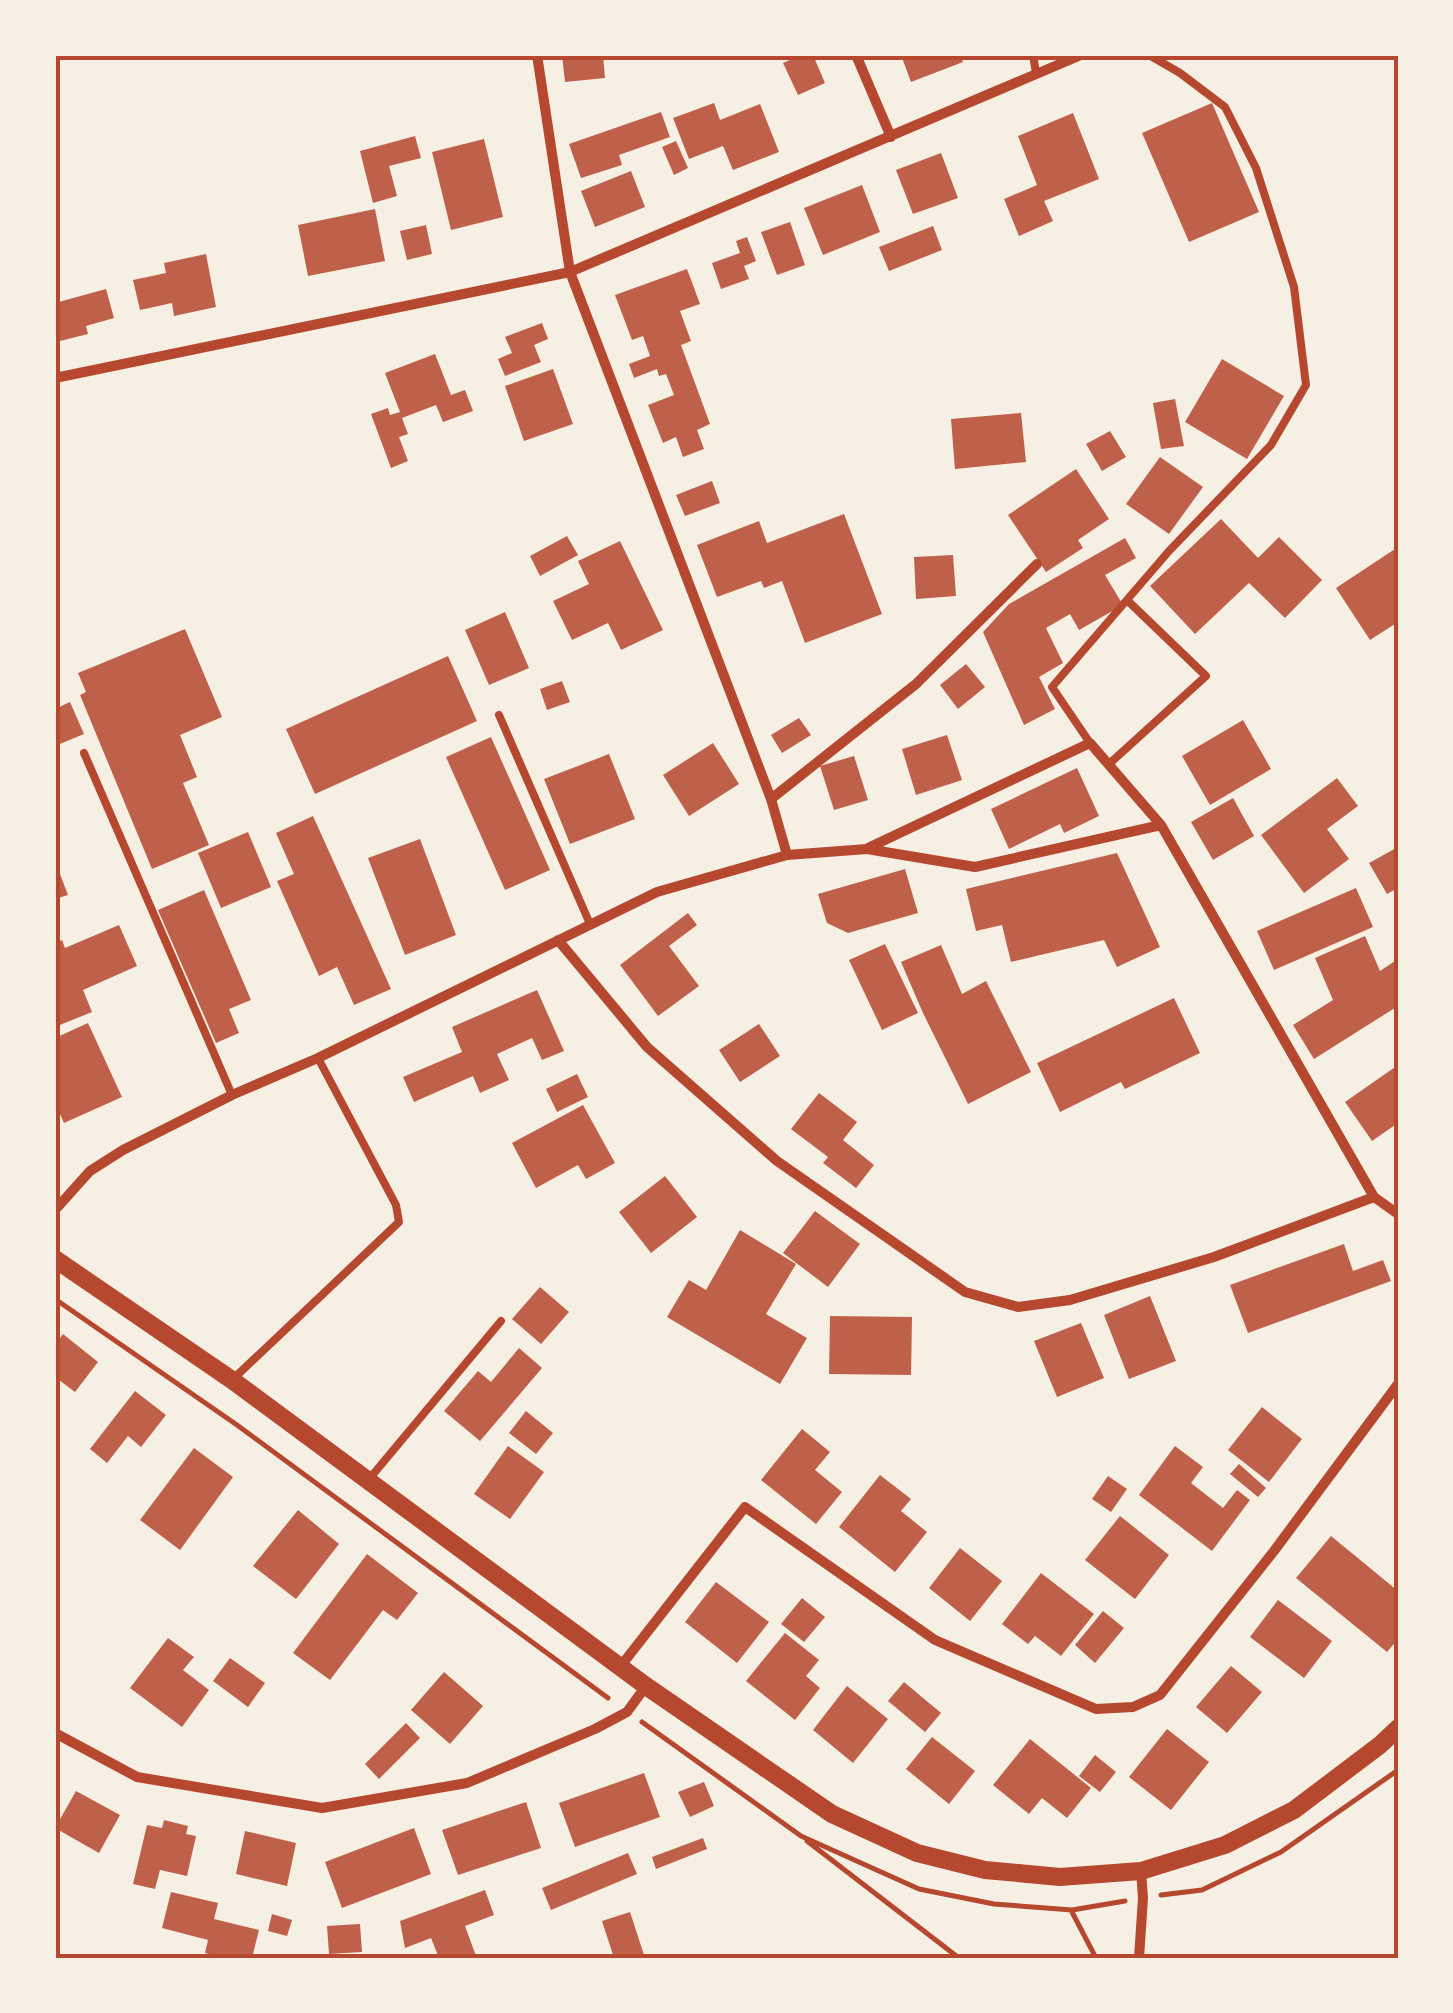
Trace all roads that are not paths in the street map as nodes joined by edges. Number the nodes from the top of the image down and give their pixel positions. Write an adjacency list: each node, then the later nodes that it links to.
1 (537, 55): 8 (street)
2 (856, 55): 7 (street)
3 (1033, 55): 6 (lane)
4 (1080, 55): 6 (street)
5 (1150, 55): 11 (lane)
6 (1036, 73): 7 (street)
7 (891, 137): 8 (street)
8 (570, 272): 9 (street); 16 (street)
9 (55, 378)
10 (1037, 564): 16 (street)
11 (1128, 600): 13 (lane); 15 (lane)
12 (499, 716): 20 (lane)
13 (1090, 743): 15 (street); 18 (street)
14 (84, 754): 23 (lane)
15 (1109, 764): 17 (street)
16 (771, 799): 19 (street)
17 (1161, 824): 18 (street); 24 (street)
18 (868, 849): 19 (street)
19 (787, 855): 20 (street)
20 (590, 924): 21 (street)
21 (558, 940): 22 (street); 24 (street)
22 (318, 1058): 23 (street); 29 (lane)
23 (232, 1095): 25 (street)
24 (1374, 1197): 26 (street)
25 (55, 1210)
26 (1398, 1214)
27 (55, 1258): 29 (street)
28 (501, 1321): 31 (lane)
29 (232, 1380): 31 (street)
30 (1398, 1384): 32 (street)
31 (367, 1482): 32 (street)
32 (620, 1666): 33 (street)
33 (646, 1686): 35 (street); 36 (street)
34 (1398, 1728): 36 (street)
35 (55, 1733)
36 (1141, 1871): 37 (street)
37 (1139, 1958)

